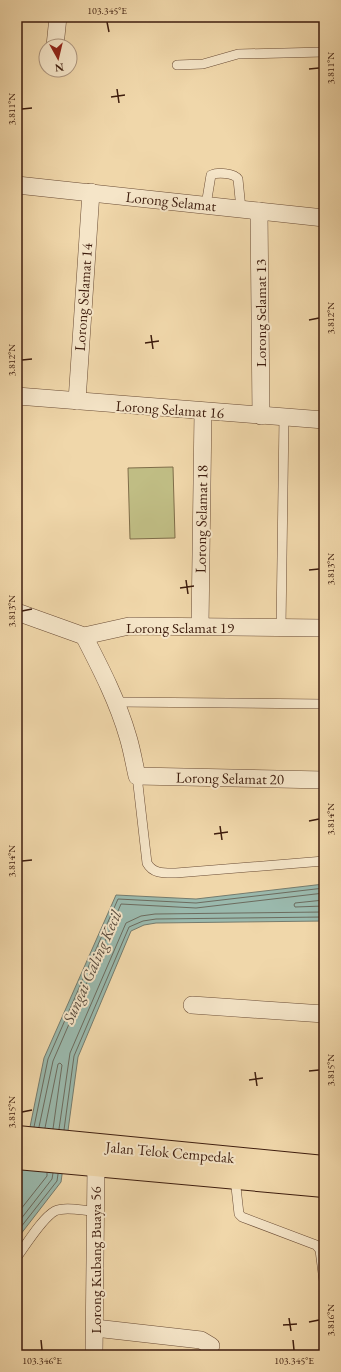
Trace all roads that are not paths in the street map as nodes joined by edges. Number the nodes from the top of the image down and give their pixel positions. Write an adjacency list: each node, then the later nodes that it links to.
1 (58, 17): 2 (street)
2 (56, 38)
3 (324, 52): 4 (lane)
4 (177, 64)
5 (17, 185): 6 (street, Lorong Selamat)
6 (91, 192): 7 (street, Lorong Selamat); 12 (street, Lorong Selamat 14)
7 (206, 205): 8 (street, Lorong Selamat); 8 (lane)
8 (241, 209): 9 (street, Lorong Selamat)
9 (259, 211): 10 (street, Lorong Selamat); 14 (street, Lorong Selamat 13)
10 (324, 218)
11 (17, 396): 12 (street, Lorong Selamat 16)
12 (76, 401): 13 (street, Lorong Selamat 16)
13 (203, 412): 14 (street, Lorong Selamat 16); 18 (street, Lorong Selamat 18)
14 (261, 416): 15 (street, Lorong Selamat 16)
15 (284, 417): 16 (street, Lorong Selamat 16); 19 (lane)
16 (324, 420)
17 (17, 607): 21 (street)
18 (200, 626): 19 (street, Lorong Selamat 19); 21 (street, Lorong Selamat 19)
19 (281, 628): 20 (street, Lorong Selamat 19)
20 (324, 628)
21 (84, 636): 22 (street)
22 (116, 702): 23 (lane); 24 (street)
23 (324, 704)
24 (137, 776): 25 (street, Lorong Selamat 20); 26 (lane)
25 (324, 780)
26 (324, 861)
27 (192, 1005): 28 (street)
28 (324, 1014)
29 (17, 1144): 30 (main road, Jalan Telok Cempedak)
30 (71, 1154): 32 (main road, Jalan Telok Cempedak); 33 (main road, Jalan Telok Cempedak)
31 (324, 1155): 32 (main road)
32 (286, 1163): 34 (main road, Jalan Telok Cempedak)
33 (96, 1166): 35 (main road, Jalan Telok Cempedak); 37 (street, Lorong Kubang Buaya 56)
34 (324, 1167)
35 (235, 1178): 36 (main road, Jalan Telok Cempedak); 39 (lane)
36 (324, 1186)
37 (95, 1211): 38 (lane); 40 (street, Lorong Kubang Buaya 56)
38 (17, 1257)
39 (324, 1281)
40 (95, 1328): 41 (street); 42 (street, Lorong Kubang Buaya 56)
41 (210, 1346)
42 (94, 1355)

